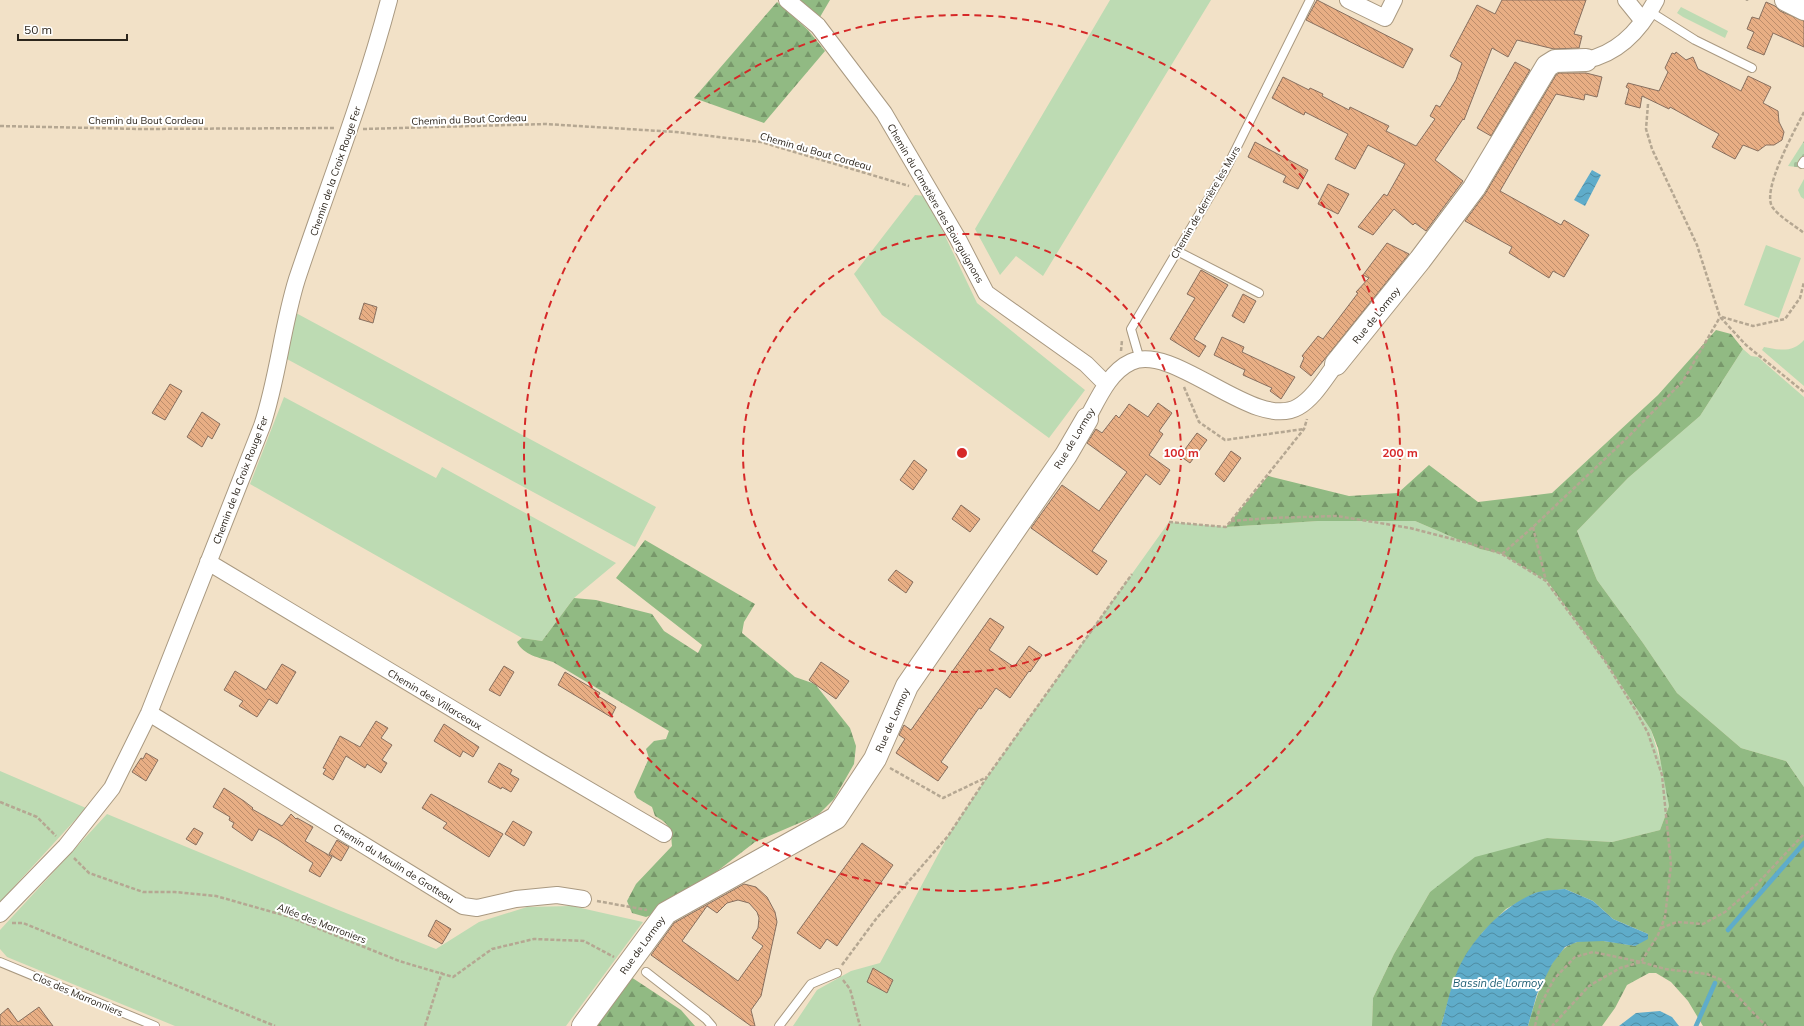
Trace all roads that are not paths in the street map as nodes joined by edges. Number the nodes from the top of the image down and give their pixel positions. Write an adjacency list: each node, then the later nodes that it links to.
1 (389, 0): 18 (street, Chemin de la Croix Rouge Fer)
2 (786, 0): 16 (street, Chemin du Cimetière des Bourguignons)
3 (1310, 0): 12 (lane, Chemin de derrière les Murs)
4 (1348, 0): 5 (street)
5 (1394, 0)
6 (1626, 0): 9 (street)
7 (1786, 0): 8 (street)
8 (1804, 9)
9 (1650, 11): 10 (street, Rue de Lormoy); 11 (lane)
10 (1586, 60): 15 (street, Rue de Lormoy)
11 (1752, 68)
12 (1177, 251): 13 (lane); 14 (lane, Chemin de derrière les Murs)
13 (1259, 292)
14 (1140, 360): 15 (street, Rue de Lormoy); 16 (street, Rue de Lormoy)
15 (1336, 364)
16 (1106, 384): 17 (street, Rue de Lormoy)
17 (1087, 419): 24 (street, Rue de Lormoy)
18 (208, 562): 19 (street, Chemin de la Croix Rouge Fer); 20 (street, Chemin des Villarceaux)
19 (149, 713): 21 (street, Chemin du Moulin de Grotteau); 22 (street, Chemin de la Croix Rouge Fer)
20 (664, 834)
21 (583, 899)
22 (4, 919)
23 (0, 962): 26 (lane, Clos des Marronniers)
24 (637, 968): 27 (street, Rue de Lormoy); 28 (lane)
25 (837, 972): 29 (lane)
26 (155, 1026)
27 (583, 1026)
28 (712, 1026)
29 (779, 1026)

